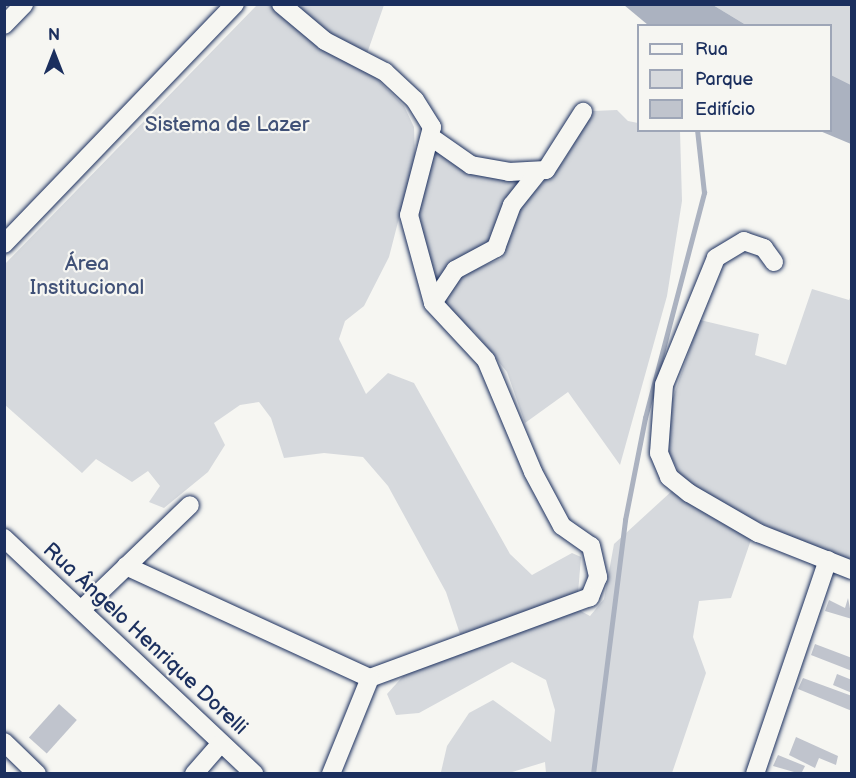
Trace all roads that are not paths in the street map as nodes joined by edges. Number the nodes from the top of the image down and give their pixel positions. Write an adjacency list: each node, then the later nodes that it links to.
1 (24, 4): 4 (street)
2 (236, 4): 8 (street)
3 (281, 4): 6 (street)
4 (4, 25)
5 (583, 112): 7 (street)
6 (431, 137): 7 (street); 10 (street)
7 (539, 171): 10 (street)
8 (4, 244)
9 (774, 262): 13 (street)
10 (434, 303): 17 (street)
11 (190, 505): 14 (street)
12 (4, 538): 16 (street, Rua Ângelo Henrique Dorelli)
13 (828, 560): 15 (street); 24 (street)
14 (126, 567): 16 (street); 17 (street)
15 (852, 570)
16 (81, 610): 19 (street, Rua Ângelo Henrique Dorelli)
17 (370, 678): 23 (street)
18 (4, 742): 20 (street)
19 (222, 744): 21 (street); 22 (street, Rua Ângelo Henrique Dorelli)
20 (37, 774)
21 (194, 774)
22 (254, 774)
23 (331, 774)
24 (755, 774)

